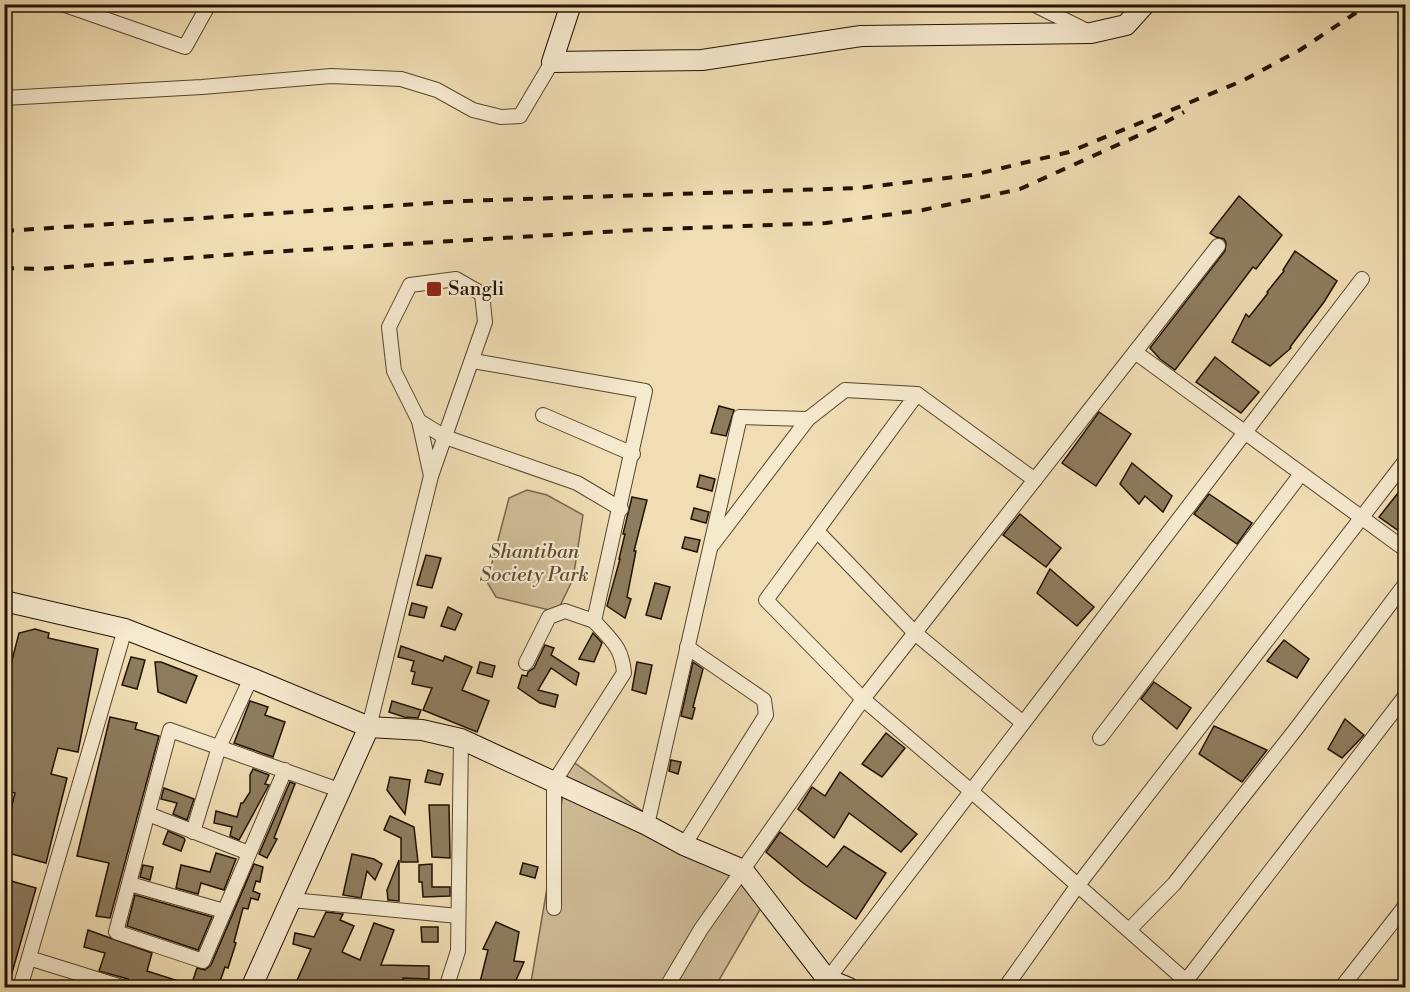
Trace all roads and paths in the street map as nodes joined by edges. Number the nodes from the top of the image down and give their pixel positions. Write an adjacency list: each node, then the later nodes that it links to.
1 (62, 4): 2 (street)
2 (209, 4)
3 (571, 4): 7 (main road)
4 (1033, 4): 6 (street)
5 (1145, 4): 6 (main road)
6 (1091, 33): 7 (main road)
7 (552, 62): 8 (street)
8 (4, 98)
9 (1218, 246): 11 (street)
10 (1362, 279): 17 (street)
11 (1135, 352): 17 (street); 23 (street)
12 (472, 361): 16 (street); 18 (street); 19 (street)
13 (917, 394): 15 (street); 23 (street); 26 (street)
14 (543, 415): 19 (street)
15 (808, 419): 27 (street); 27 (street)
16 (419, 421): 18 (street); 22 (street)
17 (1244, 432): 21 (street); 39 (street)
18 (446, 437): 22 (street); 24 (street)
19 (633, 454): 24 (street)
20 (1406, 460): 25 (street)
21 (1301, 474): 25 (street); 41 (street)
22 (431, 476): 40 (street)
23 (1035, 480): 33 (street)
24 (621, 509): 31 (street)
25 (1361, 518): 28 (street); 55 (street)
26 (817, 531): 33 (street); 38 (street)
27 (709, 549): 34 (street)
28 (1406, 550)
29 (1406, 583): 61 (street)
30 (4, 601): 32 (main road)
31 (594, 621): 35 (street); 45 (street)
32 (125, 629): 36 (main road); 62 (street)
33 (915, 633): 38 (street); 39 (street)
34 (687, 647): 49 (street); 51 (street)
35 (526, 663)
36 (251, 678): 40 (main road); 43 (street)
37 (1406, 695): 65 (street)
38 (863, 699): 47 (street); 53 (street)
39 (1023, 723): 47 (street)
40 (369, 727): 42 (main road); 46 (main road)
41 (1100, 738)
42 (461, 739): 45 (main road); 60 (street)
43 (219, 747): 44 (street); 48 (street); 50 (street)
44 (285, 770): 46 (street); 52 (street)
45 (554, 782): 49 (main road); 58 (street)
46 (339, 790): 56 (main road)
47 (971, 791): 55 (street); 63 (street)
48 (148, 814): 50 (street); 54 (street)
49 (647, 825): 51 (main road)
50 (193, 832): 52 (street)
51 (684, 845): 53 (main road)
52 (249, 853): 59 (street)
53 (743, 870): 63 (main road); 70 (street)
54 (130, 884): 59 (street); 59 (street)
55 (1078, 885): 61 (street); 72 (street)
56 (292, 900): 60 (street); 68 (main road)
57 (1406, 905): 73 (street)
58 (554, 908)
59 (224, 911)
60 (458, 916): 69 (street)
61 (1129, 930): 65 (street)
62 (29, 958): 64 (street); 66 (street)
63 (824, 983): 71 (main road)
64 (102, 984): 67 (street)
65 (1187, 985)
66 (20, 987)
67 (125, 987)
68 (251, 987)
69 (446, 987)
70 (666, 987)
71 (849, 987)
72 (1005, 987)
73 (1341, 987)

